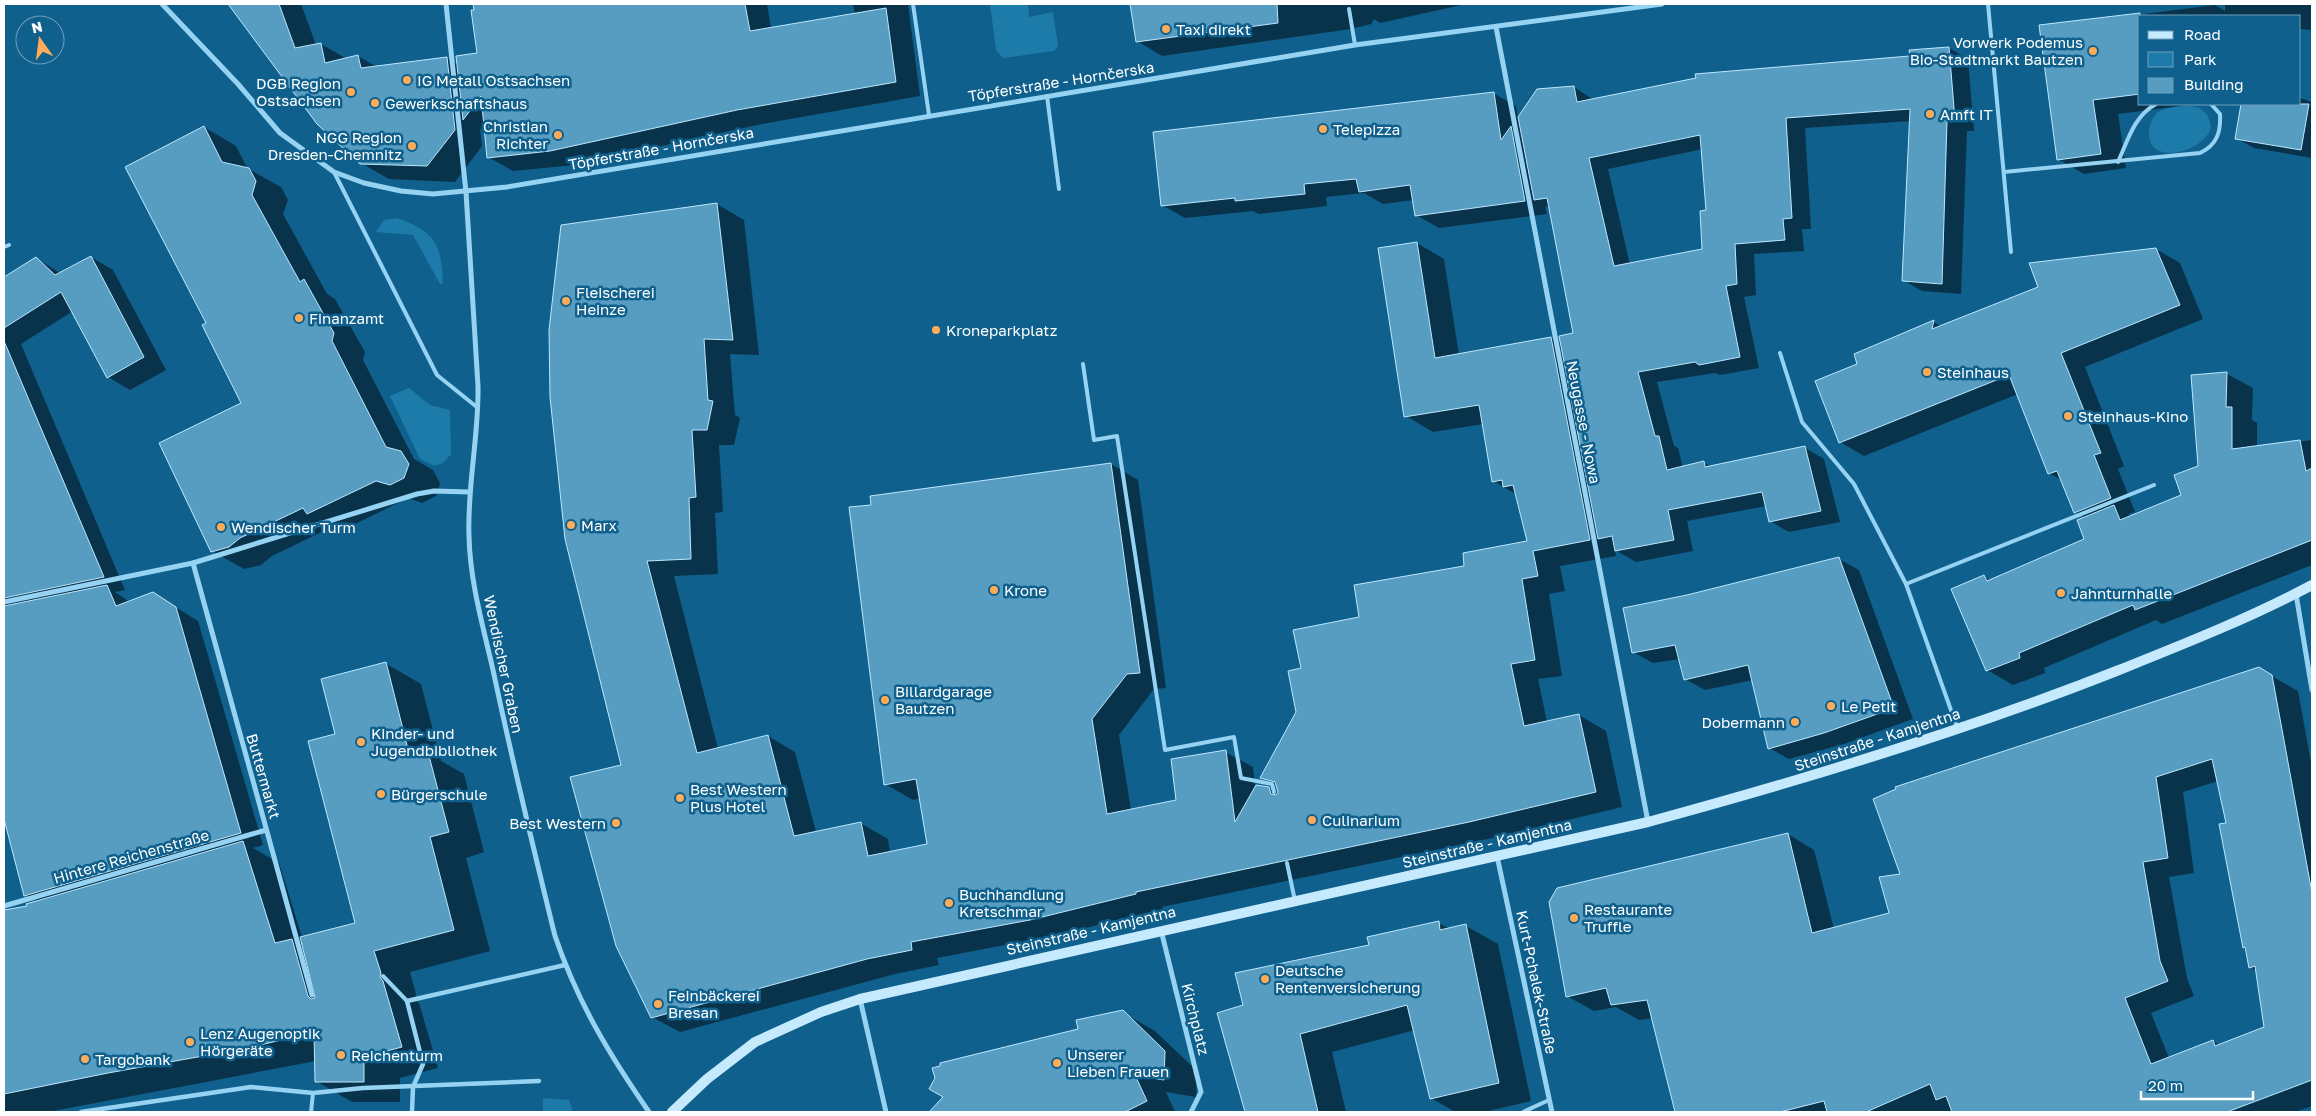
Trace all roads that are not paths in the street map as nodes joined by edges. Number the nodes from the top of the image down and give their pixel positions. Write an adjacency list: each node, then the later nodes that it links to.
1 (162, 4): 15 (street, Töpferstraße - Hornčerska)
2 (446, 4): 18 (street, Wendischer Graben)
3 (913, 4): 13 (lane)
4 (1650, 4): 5 (street, Töpferstraße - Hornčerska); 8 (street, Töpferstraße - Hornčerska)
5 (1662, 4)
6 (1988, 4): 16 (lane)
7 (1349, 9): 9 (lane)
8 (1496, 27): 9 (street, Töpferstraße - Hornčerska); 35 (street, Neugasse - Nowa)
9 (1355, 44): 10 (street, Töpferstraße - Hornčerska)
10 (1047, 96): 13 (street, Töpferstraße - Hornčerska); 17 (lane)
11 (2154, 105): 14 (lane)
12 (2212, 105): 14 (lane)
13 (928, 115): 18 (street, Töpferstraße - Hornčerska)
14 (2118, 162): 16 (lane)
15 (334, 172): 18 (street, Töpferstraße - Hornčerska); 24 (lane)
16 (2004, 172): 21 (lane)
17 (1059, 189)
18 (466, 192): 24 (street, Wendischer Graben)
19 (9, 245): 20 (lane)
20 (4, 247)
21 (2011, 252)
22 (1780, 353): 28 (lane)
23 (1084, 364): 34 (lane)
24 (478, 409): 26 (street, Wendischer Graben)
25 (2154, 485): 28 (lane)
26 (469, 492): 27 (street); 42 (street, Wendischer Graben)
27 (193, 563): 31 (street); 36 (street, Buttermarkt)
28 (1906, 584): 33 (lane)
29 (2312, 585): 30 (main road, Steinstraße - Kamjentna)
30 (2296, 594): 32 (street); 33 (main road, Steinstraße - Kamjentna)
31 (4, 602)
32 (2312, 690)
33 (1958, 730): 35 (main road, Steinstraße - Kamjentna)
34 (1274, 792)
35 (1648, 822): 37 (main road, Steinstraße - Kamjentna)
36 (266, 830): 40 (street, Hintere Reichenstraße); 44 (street, Buttermarkt)
37 (1497, 856): 39 (main road, Steinstraße - Kamjentna); 50 (street, Kurt-Pchalek-Straße)
38 (1288, 862): 39 (lane)
39 (1295, 900): 41 (main road, Steinstraße - Kamjentna)
40 (4, 906)
41 (1160, 930): 45 (main road, Steinstraße - Kamjentna); 57 (street, Kirchplatz)
42 (565, 965): 46 (street); 54 (street, Wendischer Graben)
43 (383, 976): 46 (lane)
44 (312, 995)
45 (860, 999): 55 (main road, Steinstraße - Kamjentna); 56 (street)
46 (408, 1001): 48 (street)
47 (539, 1081): 48 (street)
48 (413, 1087): 49 (street); 53 (street)
49 (312, 1093): 51 (street); 52 (lane)
50 (1549, 1100): 58 (lane); 59 (street, Kurt-Pchalek-Straße)
51 (80, 1112)
52 (311, 1112)
53 (412, 1112)
54 (649, 1112)
55 (672, 1112)
56 (886, 1112)
57 (1191, 1112)
58 (1523, 1112)
59 (1552, 1112)

